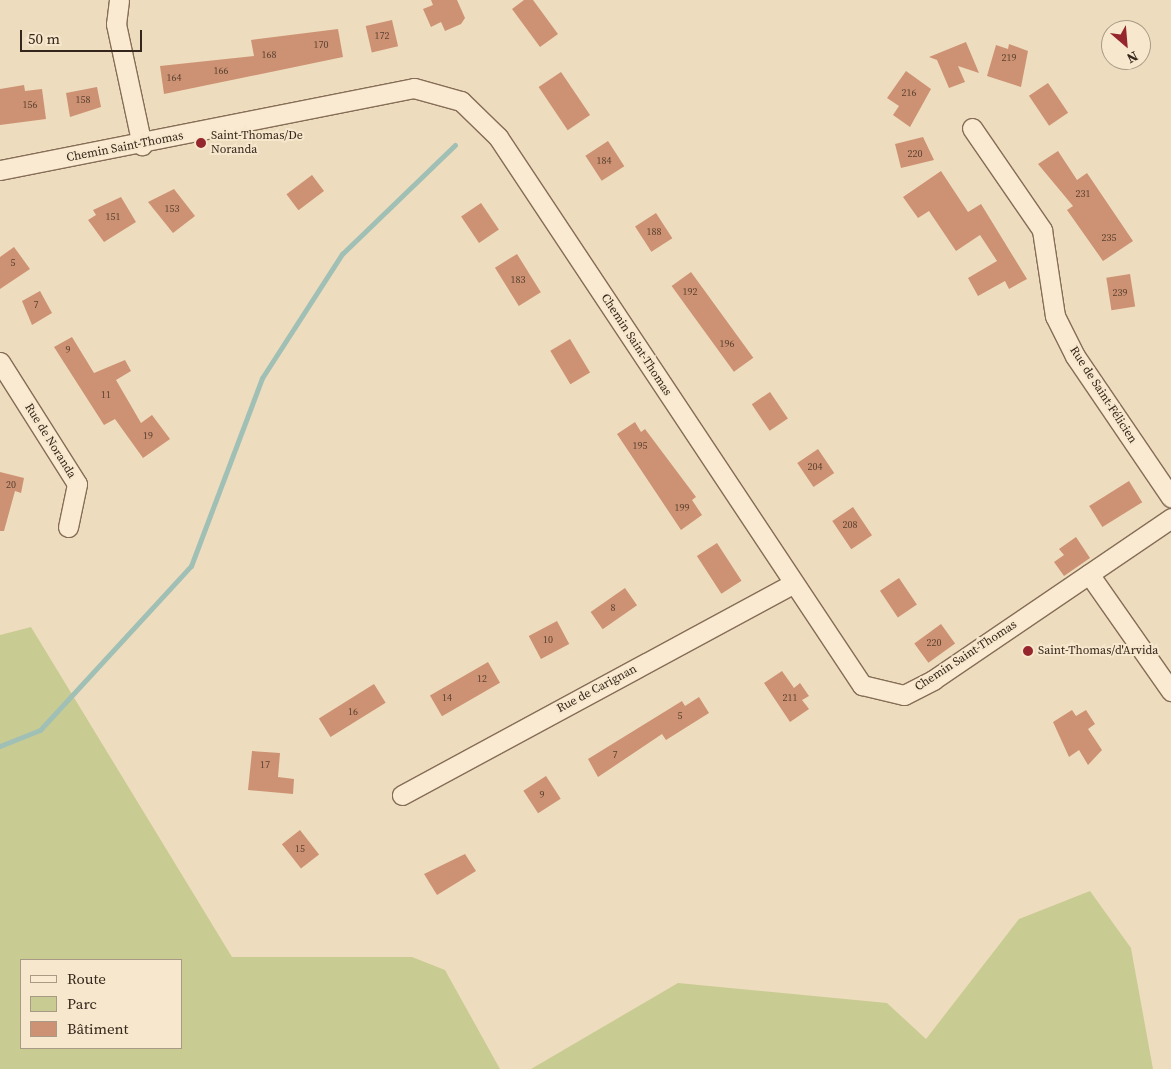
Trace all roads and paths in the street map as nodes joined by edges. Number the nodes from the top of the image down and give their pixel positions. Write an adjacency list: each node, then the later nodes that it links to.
1 (118, 0): 3 (street)
2 (972, 128): 6 (street, Rue de Saint-Félicien)
3 (142, 145): 4 (street, Chemin Saint-Thomas); 10 (street, Chemin Saint-Thomas)
4 (0, 170)
5 (0, 362): 8 (street, Rue de Noranda)
6 (1171, 497)
7 (1171, 518): 9 (street, Chemin Saint-Thomas)
8 (68, 527)
9 (1089, 574): 10 (street, Chemin Saint-Thomas); 11 (street)
10 (793, 584): 12 (street, Rue de Carignan)
11 (1171, 691)
12 (402, 795)

